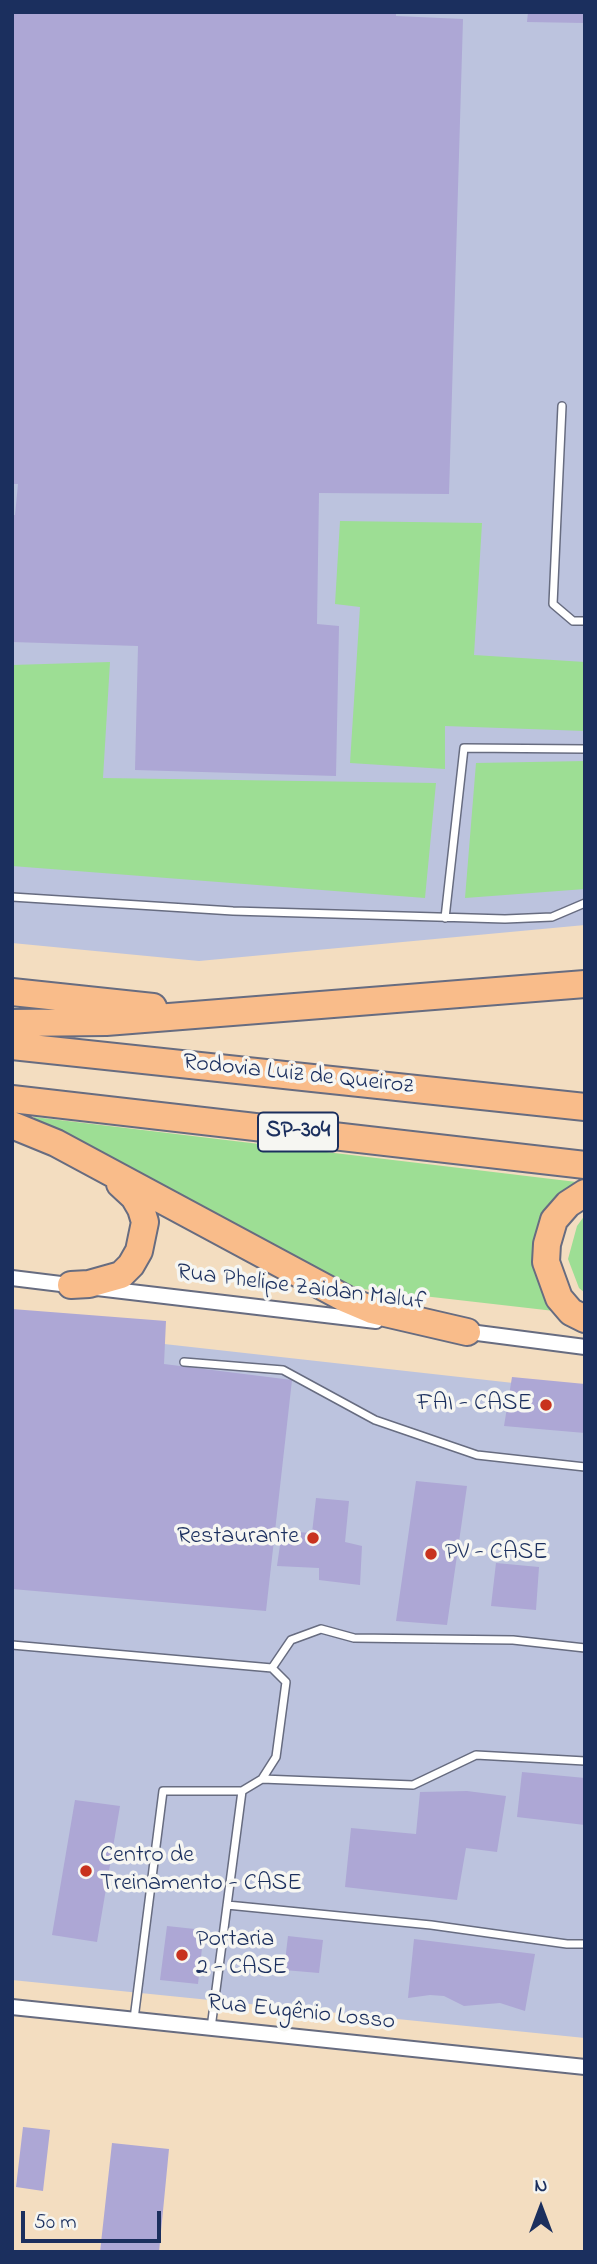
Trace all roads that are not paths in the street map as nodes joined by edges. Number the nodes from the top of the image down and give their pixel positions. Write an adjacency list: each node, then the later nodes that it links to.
1 (562, 406): 2 (lane)
2 (585, 621)
3 (585, 749): 6 (lane)
4 (12, 897): 6 (lane)
5 (585, 903): 6 (lane)
6 (445, 918)
7 (585, 984): 9 (highway)
8 (12, 992): 9 (highway)
9 (218, 1013): 10 (highway)
10 (12, 1023)
11 (12, 1046): 13 (highway, Rodovia Luiz de Queiroz / SP-304)
12 (12, 1099): 15 (highway, SP-304)
13 (585, 1107)
14 (12, 1125): 16 (highway)
15 (585, 1165)
16 (101, 1167): 19 (highway); 21 (highway)
17 (585, 1193): 20 (highway)
18 (12, 1278): 19 (street, Rua Phelipe Zaidan Maluf)
19 (71, 1285): 21 (street, Rua Phelipe Zaidan Maluf)
20 (585, 1320)
21 (467, 1332): 22 (street, Rua Phelipe Zaidan Maluf)
22 (585, 1347)
23 (184, 1362): 24 (lane)
24 (585, 1466)
25 (12, 1645): 27 (lane)
26 (585, 1648): 27 (lane)
27 (272, 1668): 29 (lane)
28 (585, 1762): 29 (lane)
29 (262, 1779): 30 (lane)
30 (242, 1791): 31 (lane); 34 (lane)
31 (227, 1905): 32 (lane); 35 (lane)
32 (585, 1944)
33 (12, 2007): 34 (street, Rua Eugênio Losso)
34 (134, 2019): 35 (street, Rua Eugênio Losso)
35 (211, 2028): 36 (street, Rua Eugênio Losso)
36 (585, 2067)

